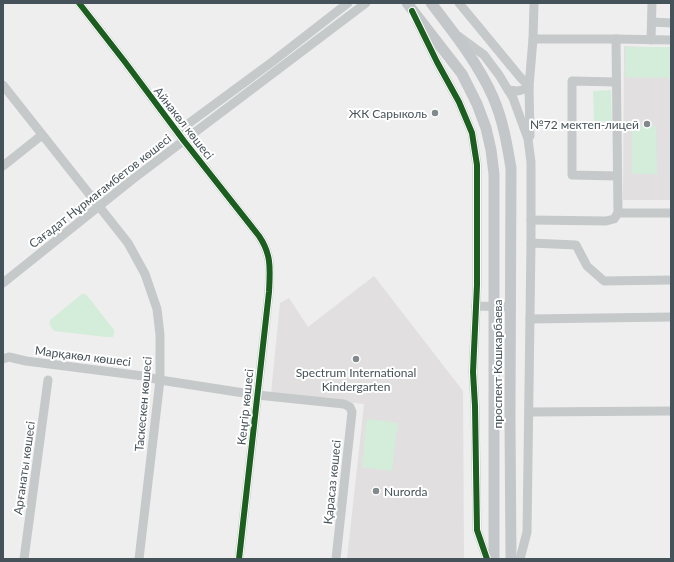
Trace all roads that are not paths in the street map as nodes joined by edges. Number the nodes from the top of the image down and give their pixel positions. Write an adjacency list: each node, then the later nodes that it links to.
1 (79, 3): 20 (street, Айнакөл көшесі)
2 (348, 3): 20 (street, Сағадат Нұрмағамбетов көшесі)
3 (366, 3): 22 (street, Сағадат Нұрмағамбетов көшесі)
4 (431, 3): 11 (main road, проспект Кошкарбаева)
5 (459, 3): 18 (street)
6 (534, 3): 12 (street)
7 (652, 3): 9 (street)
8 (410, 7): 34 (street); 35 (main road)
9 (652, 22): 10 (street); 14 (street)
10 (671, 23)
11 (454, 32): 19 (street); 36 (main road, проспект Кошкарбаева)
12 (533, 39): 13 (street); 18 (street)
13 (616, 39): 14 (street); 16 (street)
14 (650, 40): 15 (street)
15 (671, 40)
16 (616, 82): 25 (street); 25 (street)
17 (3, 84): 21 (street, Таскескен көшесі)
18 (529, 87): 19 (street); 23 (street)
19 (508, 90): 23 (street)
20 (177, 132): 22 (street, Айнакөл көшесі)
21 (42, 135): 24 (street); 26 (street, Таскескен көшесі)
22 (184, 142): 26 (street, Сағадат Нұрмағамбетов көшесі); 31 (street, Айнакөл көшесі)
23 (530, 159): 29 (street)
24 (3, 166)
25 (617, 176): 27 (street)
26 (99, 207): 33 (street, Сағадат Нұрмағамбетов көшесі); 41 (street, Таскескен көшесі)
27 (618, 213): 28 (street); 29 (street)
28 (671, 213)
29 (531, 220): 30 (street)
30 (531, 243): 32 (street); 38 (street)
31 (269, 257): 42 (street, Кеңгір көшесі)
32 (671, 280)
33 (3, 283)
34 (476, 306): 35 (street); 50 (street)
35 (494, 306): 36 (street); 51 (main road)
36 (510, 307): 52 (main road, проспект Кошкарбаева)
37 (671, 317): 38 (street)
38 (530, 319): 45 (street)
39 (3, 359): 41 (street, Марқакөл көшесі)
40 (48, 380): 46 (street, Арғанаты көшесі)
41 (160, 380): 42 (street, Марқакөл көшесі); 47 (street, Таскескен көшесі)
42 (257, 395): 43 (street, Марқакөл көшесі); 48 (street, Кеңгір көшесі)
43 (350, 407): 49 (street, Қарасаз көшесі)
44 (671, 411): 45 (street)
45 (529, 412): 53 (street)
46 (24, 559)
47 (139, 559)
48 (239, 559)
49 (336, 559)
50 (486, 559)
51 (494, 559)
52 (512, 559)
53 (520, 559)

